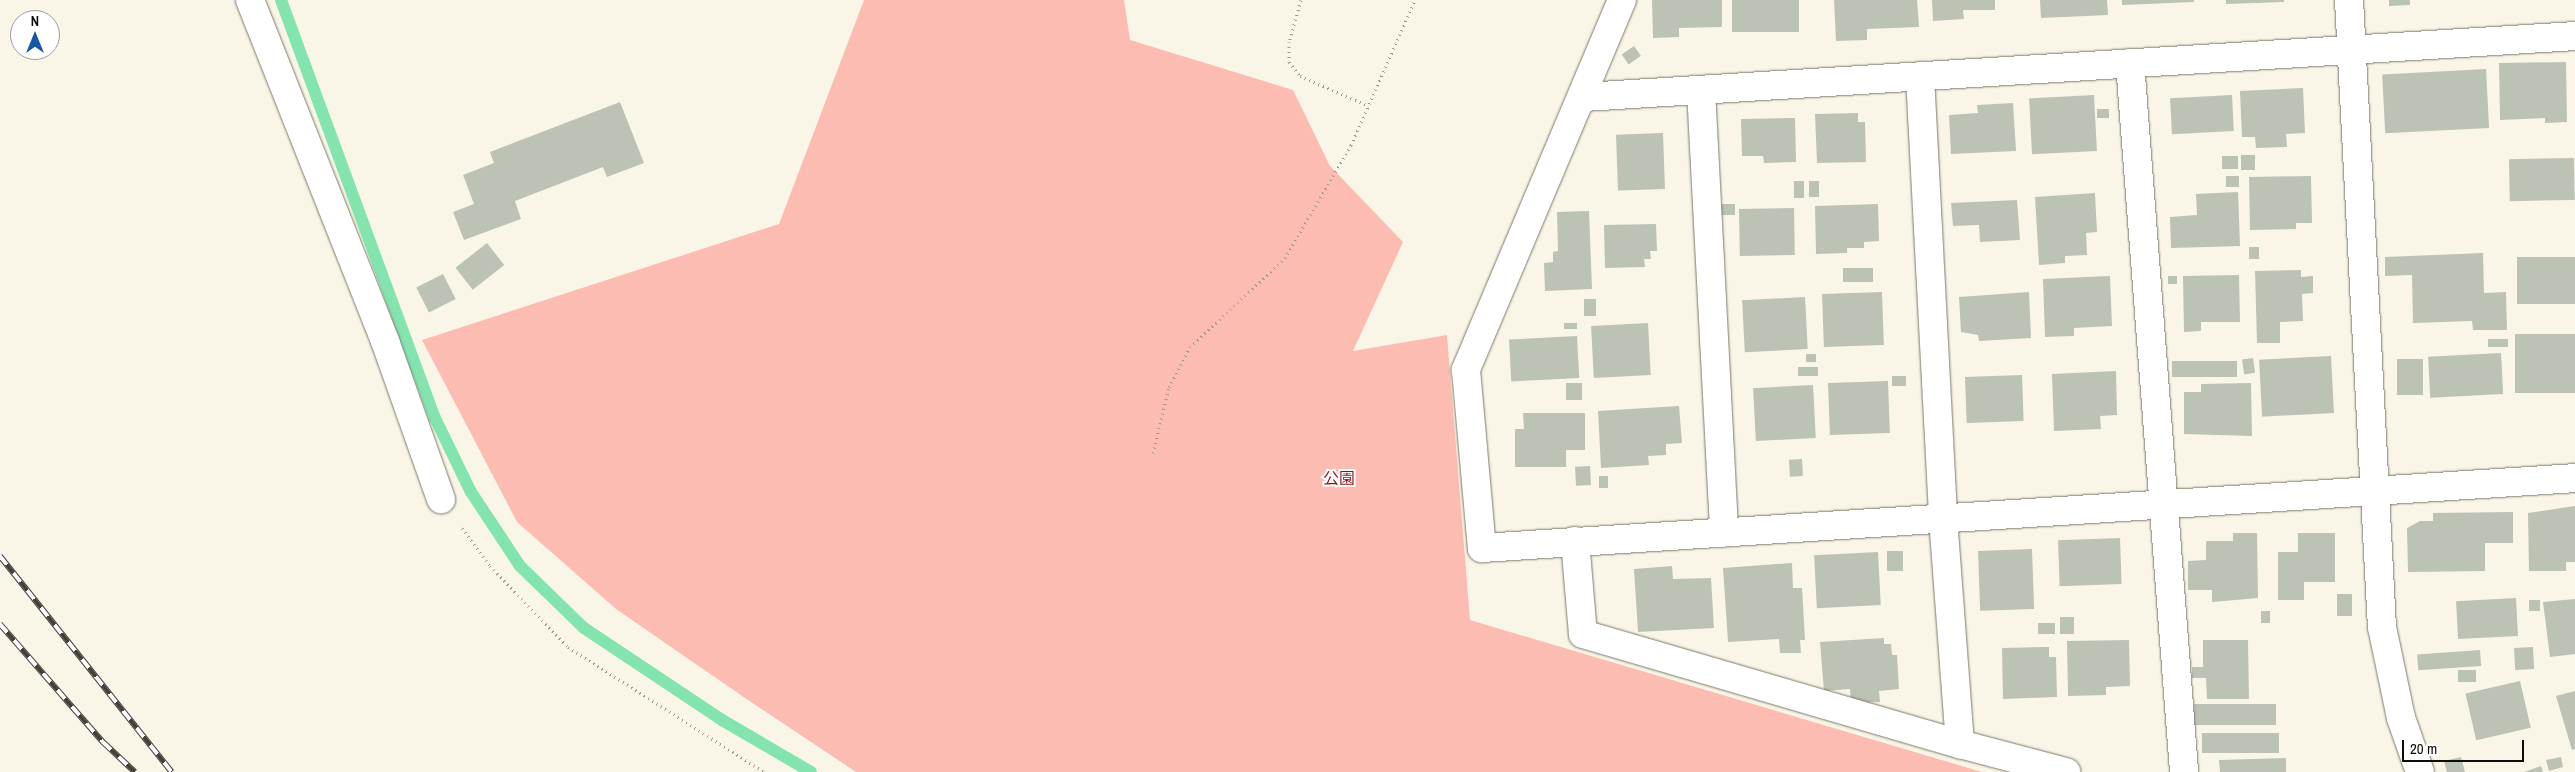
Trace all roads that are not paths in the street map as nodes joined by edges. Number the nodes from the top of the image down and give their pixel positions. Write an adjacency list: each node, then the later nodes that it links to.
1 (250, 0): 12 (street)
2 (1622, 0): 9 (street)
3 (2349, 0): 5 (street)
4 (2575, 36): 5 (street)
5 (2351, 50): 6 (street); 11 (street)
6 (2130, 63): 7 (street); 13 (street)
7 (1920, 76): 8 (street); 14 (street)
8 (1701, 90): 9 (street); 15 (street)
9 (1584, 97): 16 (street)
10 (2575, 478): 11 (street)
11 (2376, 490): 13 (street); 20 (street)
12 (441, 499)
13 (2165, 503): 14 (street); 19 (street)
14 (1943, 518): 15 (street); 17 (street)
15 (1724, 532): 16 (street)
16 (1575, 541): 17 (street)
17 (1960, 744): 18 (street)
18 (2066, 772)
19 (2184, 772)
20 (2420, 772)

